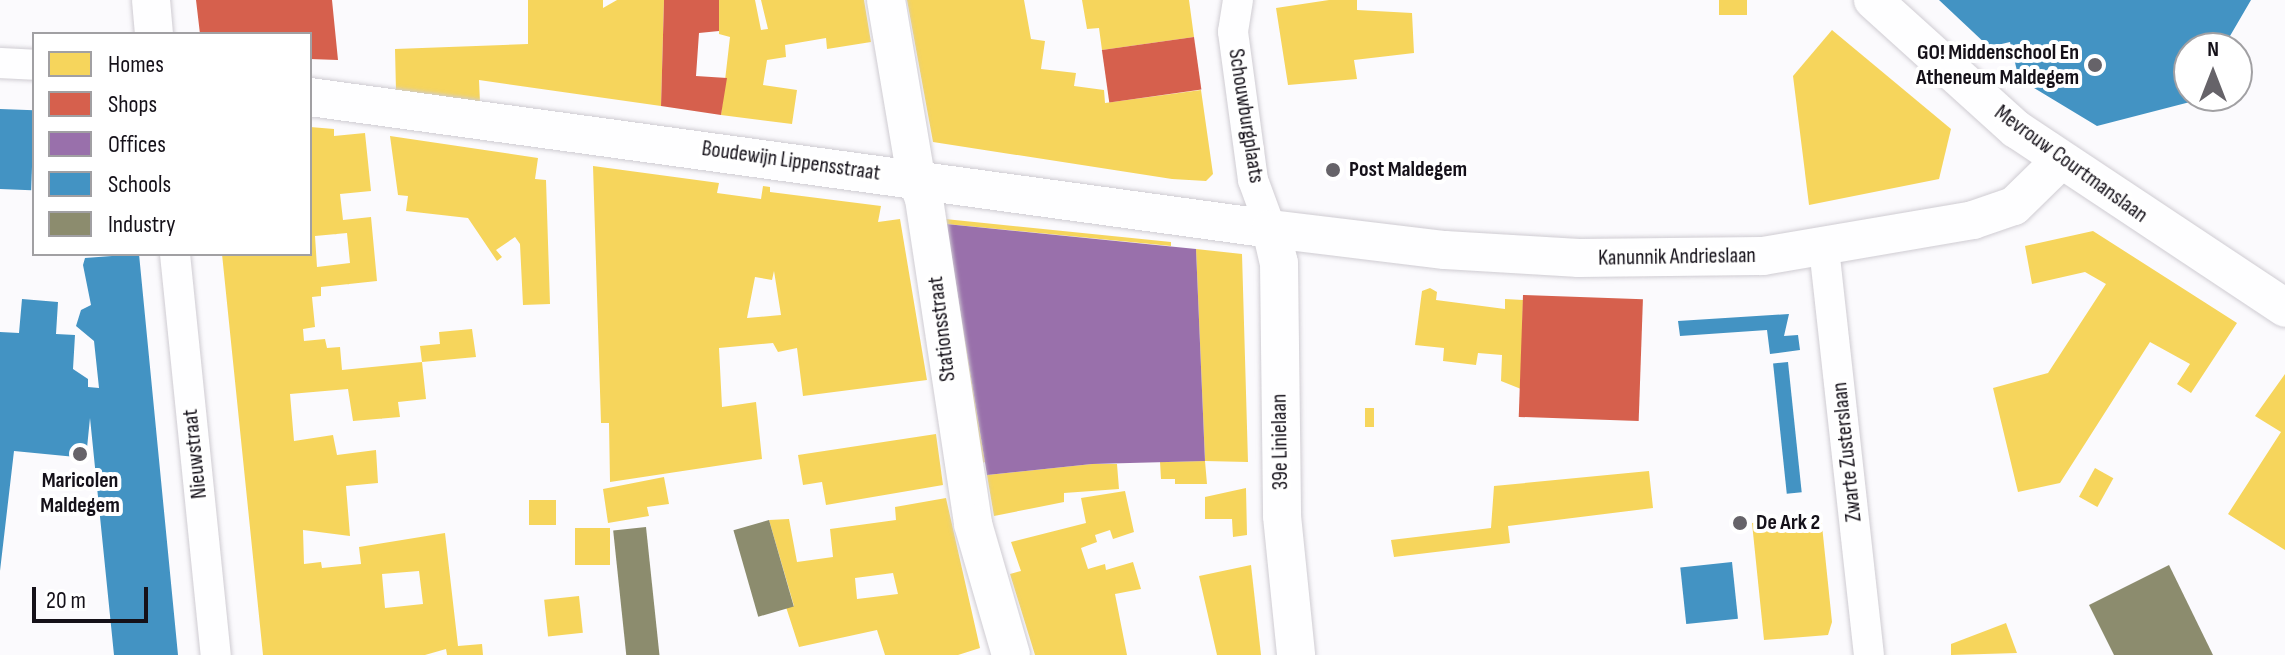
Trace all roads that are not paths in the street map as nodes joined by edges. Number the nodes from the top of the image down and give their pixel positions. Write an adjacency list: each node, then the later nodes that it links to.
1 (151, 0): 5 (street)
2 (886, 0): 10 (street, Stationsstraat)
3 (1238, 0): 11 (street, Schouwburgplaats)
4 (1873, 0): 9 (street, Mevrouw Courtmanslaan)
5 (154, 32)
6 (0, 63): 7 (street)
7 (32, 65)
8 (312, 97): 10 (street, Boudewijn Lippensstraat)
9 (2060, 161): 12 (street, Kanunnik Andrieslaan); 14 (street, Mevrouw Courtmanslaan)
10 (916, 178): 11 (street, Boudewijn Lippensstraat); 16 (street, Stationsstraat)
11 (1271, 229): 12 (street, Kanunnik Andrieslaan); 17 (street, 39e Linielaan)
12 (1824, 248): 18 (street, Zwarte Zusterslaan)
13 (175, 256): 15 (street, Nieuwstraat)
14 (2285, 308)
15 (216, 655)
16 (1011, 655)
17 (1296, 655)
18 (1869, 655)

